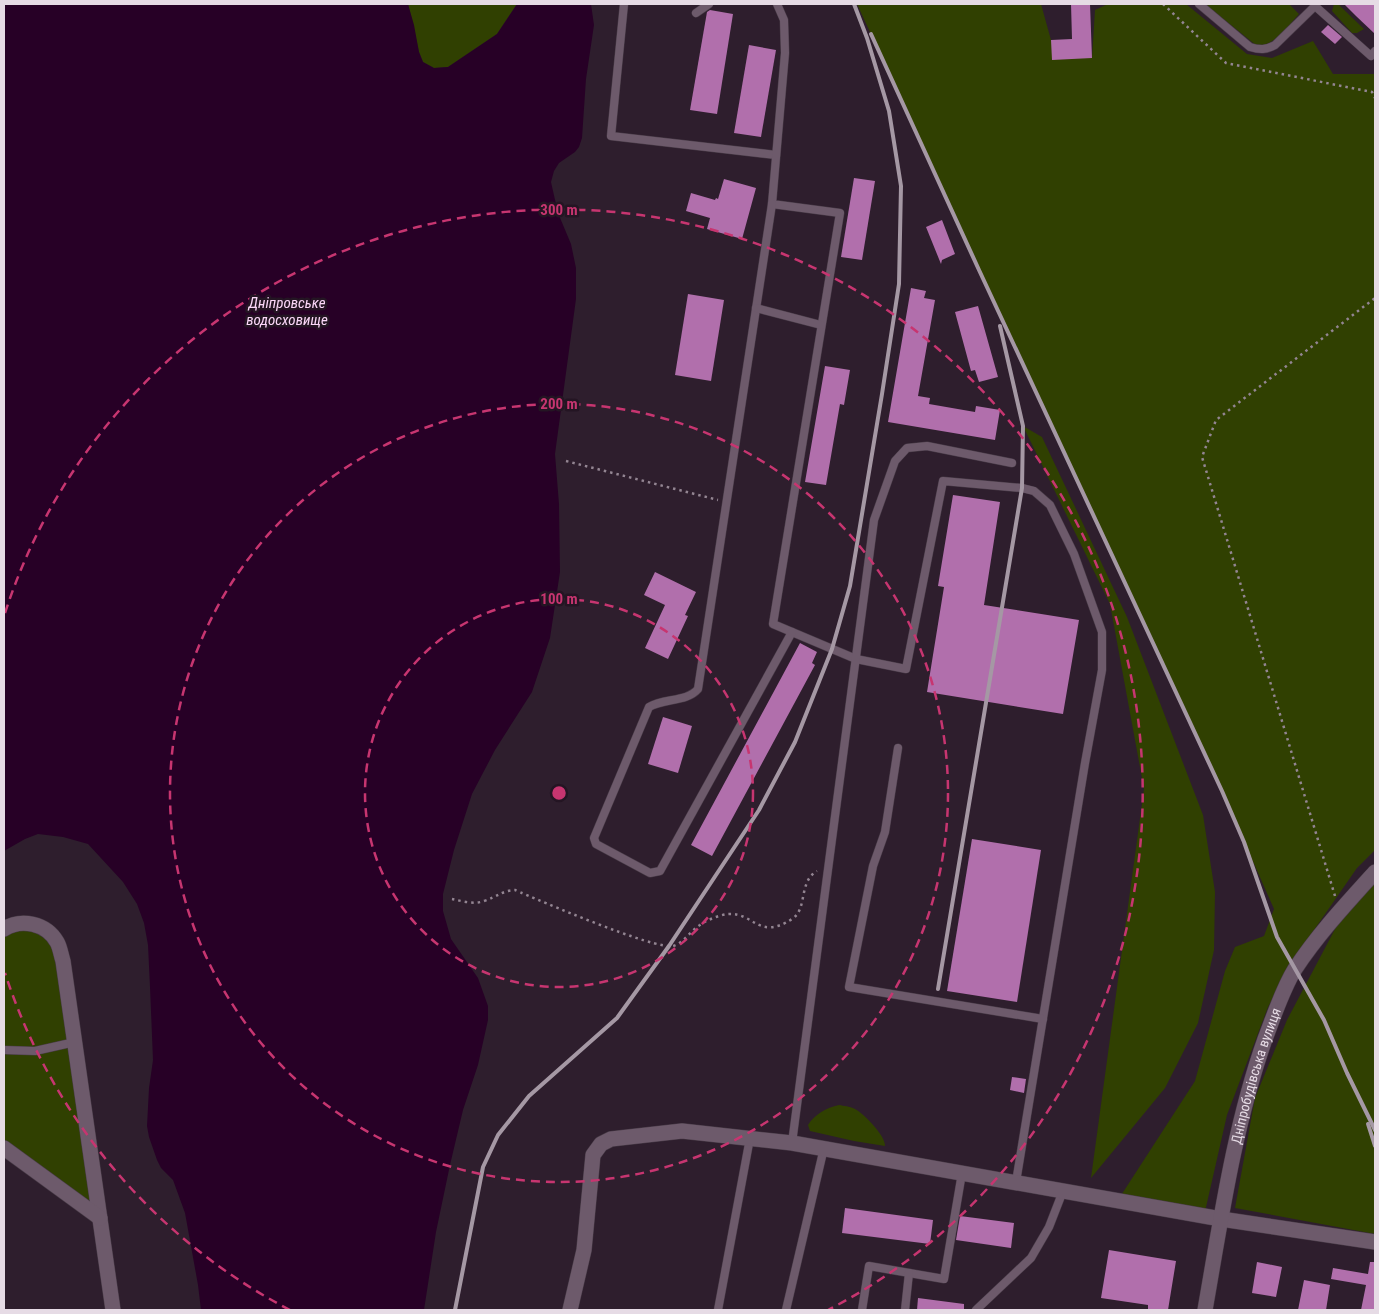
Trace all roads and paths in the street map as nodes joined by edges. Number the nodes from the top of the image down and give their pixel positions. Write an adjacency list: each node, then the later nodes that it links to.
1 (624, 4): 9 (lane)
2 (710, 4): 6 (lane)
3 (777, 4): 9 (lane)
4 (1163, 4): 8 (path)
5 (1199, 4): 7 (lane)
6 (696, 13)
7 (1375, 51)
8 (1375, 98)
9 (776, 155): 10 (lane)
10 (772, 204): 12 (lane); 13 (lane)
11 (1375, 298): 23 (path)
12 (756, 308): 13 (lane); 16 (lane)
13 (822, 325): 17 (lane)
14 (566, 461): 16 (path)
15 (1012, 464): 18 (lane)
16 (727, 502): 17 (lane)
17 (792, 632): 18 (lane)
18 (856, 659): 20 (lane); 25 (lane)
19 (898, 748): 25 (lane)
20 (829, 869): 22 (path); 29 (lane)
21 (1375, 872): 23 (street, Дніпробудівська вулиця)
22 (452, 899)
23 (1340, 912): 36 (street, Дніпробудівська вулиця)
24 (4, 929): 26 (street)
25 (1043, 1019): 33 (lane)
26 (75, 1042): 27 (lane); 35 (street)
27 (4, 1050)
28 (750, 1138): 29 (street); 40 (street); 41 (lane)
29 (792, 1143): 31 (street)
30 (4, 1148): 35 (street)
31 (824, 1148): 32 (street); 42 (lane)
32 (962, 1173): 33 (street); 38 (lane)
33 (1016, 1182): 34 (street)
34 (1063, 1191): 36 (street); 45 (lane)
35 (100, 1218): 39 (street)
36 (1222, 1219): 37 (street); 46 (street, Дніпробудівська вулиця)
37 (1375, 1242)
38 (909, 1273): 43 (lane); 44 (lane)
39 (113, 1310)
40 (570, 1310)
41 (718, 1310)
42 (786, 1310)
43 (862, 1310)
44 (904, 1310)
45 (976, 1310)
46 (1205, 1310)

